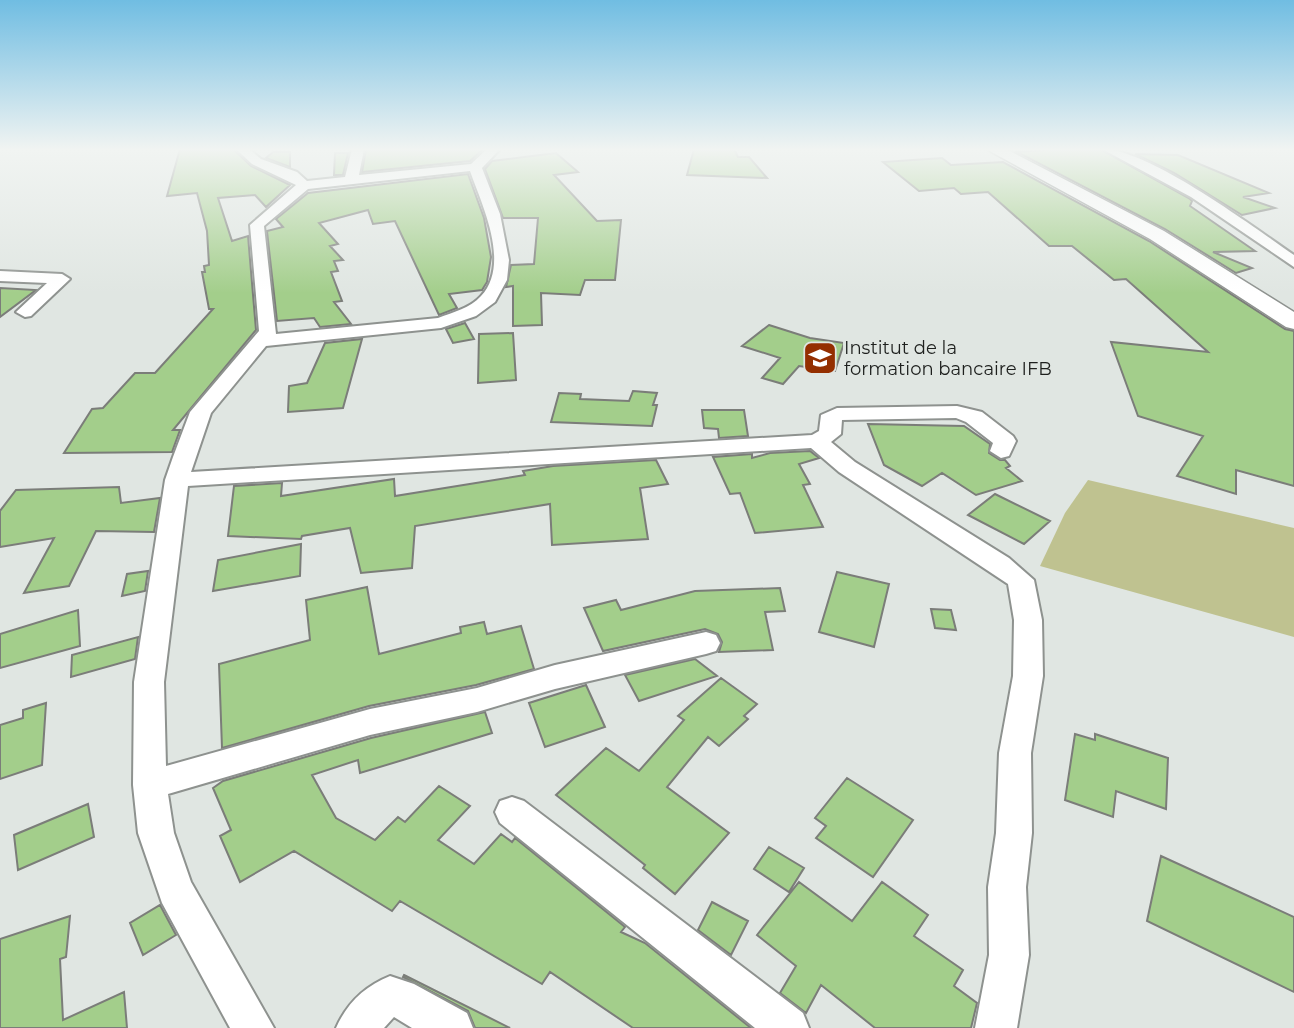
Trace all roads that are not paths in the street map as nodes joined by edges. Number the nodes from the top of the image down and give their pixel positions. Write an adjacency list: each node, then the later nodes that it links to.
1 (290, 197): 9 (street)
2 (486, 197): 9 (street)
3 (1085, 197): 8 (main road)
4 (1200, 197): 5 (street)
5 (1294, 262)
6 (0, 276): 7 (street)
7 (25, 312)
8 (1294, 323)
9 (262, 341): 12 (street)
10 (816, 442): 11 (street); 12 (street); 20 (street)
11 (1001, 451)
12 (177, 480): 14 (street)
13 (706, 643): 14 (street)
14 (150, 785): 16 (street)
15 (512, 812): 19 (street)
16 (253, 1028)
17 (356, 1028): 18 (street)
18 (452, 1028)
19 (788, 1028)
20 (996, 1028)

